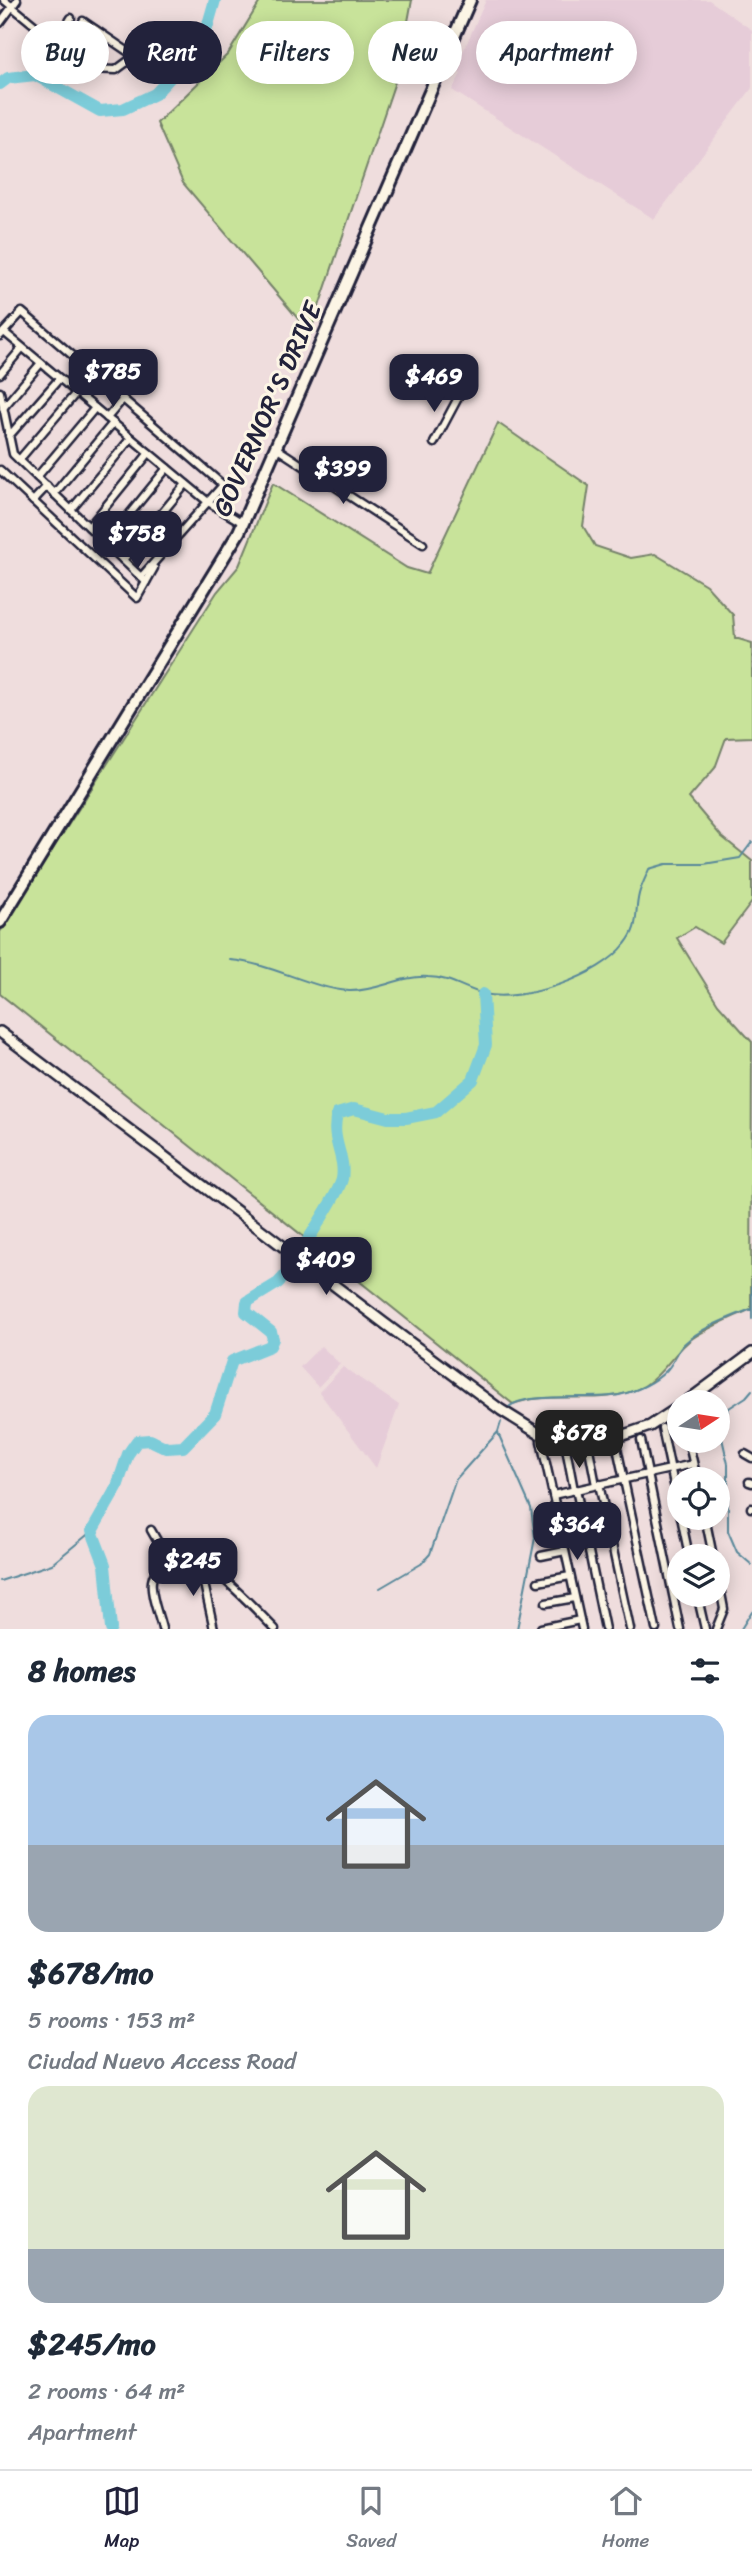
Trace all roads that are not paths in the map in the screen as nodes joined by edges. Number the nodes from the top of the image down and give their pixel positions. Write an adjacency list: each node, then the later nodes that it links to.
1 (4, 0): 4 (street)
2 (17, 0): 4 (street)
3 (470, 0): 25 (main road, GOVERNOR'S DRIVE)
4 (12, 7): 6 (street); 8 (street)
5 (71, 18): 7 (street)
6 (29, 21)
7 (69, 21)
8 (0, 23)
9 (2, 335): 10 (street); 17 (street)
10 (22, 348): 11 (street); 12 (street)
11 (41, 363): 13 (street); 18 (street)
12 (0, 374)
13 (59, 379): 15 (street); 22 (street)
14 (0, 392): 18 (street)
15 (76, 393): 19 (street); 27 (street)
16 (459, 396): 24 (street)
17 (123, 399): 20 (street); 35 (street)
18 (4, 408): 22 (street)
19 (95, 408): 20 (street); 30 (street)
20 (107, 418): 21 (street)
21 (113, 423): 23 (street); 33 (street)
22 (9, 436): 27 (street)
23 (131, 438): 26 (street); 36 (street)
24 (434, 443)
25 (276, 448): 37 (main road, GOVERNOR'S DRIVE); 40 (street)
26 (149, 453): 28 (street); 38 (street)
27 (19, 460): 30 (street)
28 (167, 468): 31 (street); 39 (street)
29 (0, 470): 34 (street)
30 (37, 477): 32 (street)
31 (186, 484): 35 (street); 41 (street)
32 (47, 486): 33 (street); 34 (street)
33 (54, 494): 36 (street)
34 (33, 501): 42 (street)
35 (208, 502): 37 (street); 42 (street)
36 (71, 510): 38 (street)
37 (243, 523): 43 (main road, GOVERNOR'S DRIVE)
38 (89, 527): 39 (street)
39 (106, 543): 41 (street)
40 (424, 544)
41 (123, 560): 42 (street)
42 (144, 580)
43 (0, 922)
44 (0, 1032): 49 (street)
45 (752, 1353): 46 (street)
46 (702, 1390)
47 (667, 1415): 49 (street)
48 (662, 1427): 56 (street)
49 (615, 1438): 61 (street)
50 (641, 1440): 60 (street)
51 (541, 1441): 64 (street)
52 (566, 1448): 63 (street)
53 (589, 1449): 62 (street)
54 (691, 1453): 55 (street)
55 (694, 1464): 57 (street); 58 (street)
56 (671, 1467)
57 (680, 1467)
58 (695, 1467)
59 (667, 1470): 60 (street)
60 (648, 1474): 61 (street); 87 (street)
61 (624, 1479): 62 (street); 86 (street)
62 (598, 1485): 63 (street); 85 (street)
63 (575, 1490): 64 (street); 84 (street)
64 (553, 1494): 66 (street)
65 (151, 1530): 68 (street)
66 (565, 1552): 67 (street); 70 (street)
67 (541, 1556)
68 (167, 1558): 69 (street); 79 (street)
69 (199, 1561): 76 (street); 80 (street)
70 (570, 1576): 71 (street); 72 (street)
71 (538, 1582)
72 (575, 1598): 73 (street); 77 (street)
73 (545, 1603)
74 (700, 1607): 88 (street)
75 (724, 1607): 89 (street)
76 (265, 1619): 81 (street); 82 (street)
77 (580, 1620): 78 (street); 83 (street)
78 (541, 1628)
79 (162, 1629)
80 (214, 1629)
81 (267, 1629)
82 (275, 1629)
83 (582, 1629)
84 (605, 1629)
85 (630, 1629)
86 (656, 1629)
87 (680, 1629)
88 (705, 1629)
89 (716, 1629)

